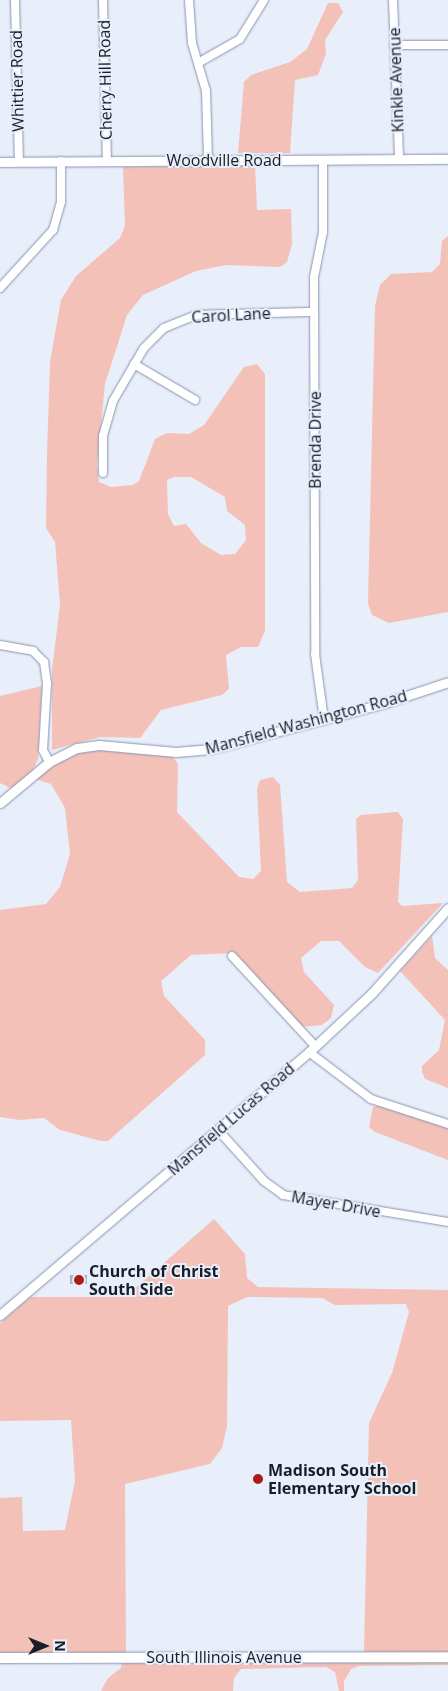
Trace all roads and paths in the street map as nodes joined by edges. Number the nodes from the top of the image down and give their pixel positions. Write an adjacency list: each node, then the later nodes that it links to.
1 (15, 0): 16 (street, Whittier Road)
2 (103, 0): 14 (street, Cherry Hill Road)
3 (189, 0): 8 (street)
4 (264, 0): 8 (street)
5 (393, 0): 6 (street, Kinkle Avenue)
6 (394, 45): 7 (street); 9 (street, Kinkle Avenue)
7 (448, 45)
8 (198, 63): 11 (street)
9 (399, 159): 10 (street, Woodville Road); 12 (street, Woodville Road)
10 (448, 159)
11 (208, 160): 12 (street, Woodville Road); 14 (street, Woodville Road)
12 (323, 160): 18 (street, Brenda Drive)
13 (61, 161): 14 (street, Woodville Road); 16 (street, Woodville Road); 17 (street)
14 (108, 161)
15 (0, 162): 16 (street, Woodville Road)
16 (19, 162)
17 (0, 288)
18 (314, 312): 19 (street, Carol Lane); 24 (street, Brenda Drive)
19 (134, 364): 20 (street); 21 (street, Carol Lane)
20 (195, 400)
21 (103, 473)
22 (0, 645): 25 (street)
23 (448, 682): 24 (street, Mansfield Washington Road)
24 (324, 720): 25 (street, Mansfield Washington Road)
25 (48, 762): 26 (street, Mansfield Washington Road)
26 (0, 803)
27 (448, 908): 29 (street, Mansfield Lucas Road)
28 (232, 956): 29 (street)
29 (312, 1049): 30 (street); 31 (street, Mansfield Lucas Road)
30 (448, 1124)
31 (219, 1131): 32 (street, Mayer Drive); 33 (street, Mansfield Lucas Road)
32 (448, 1222)
33 (0, 1315)
34 (448, 1657): 35 (main road, South Illinois Avenue)
35 (0, 1658)

